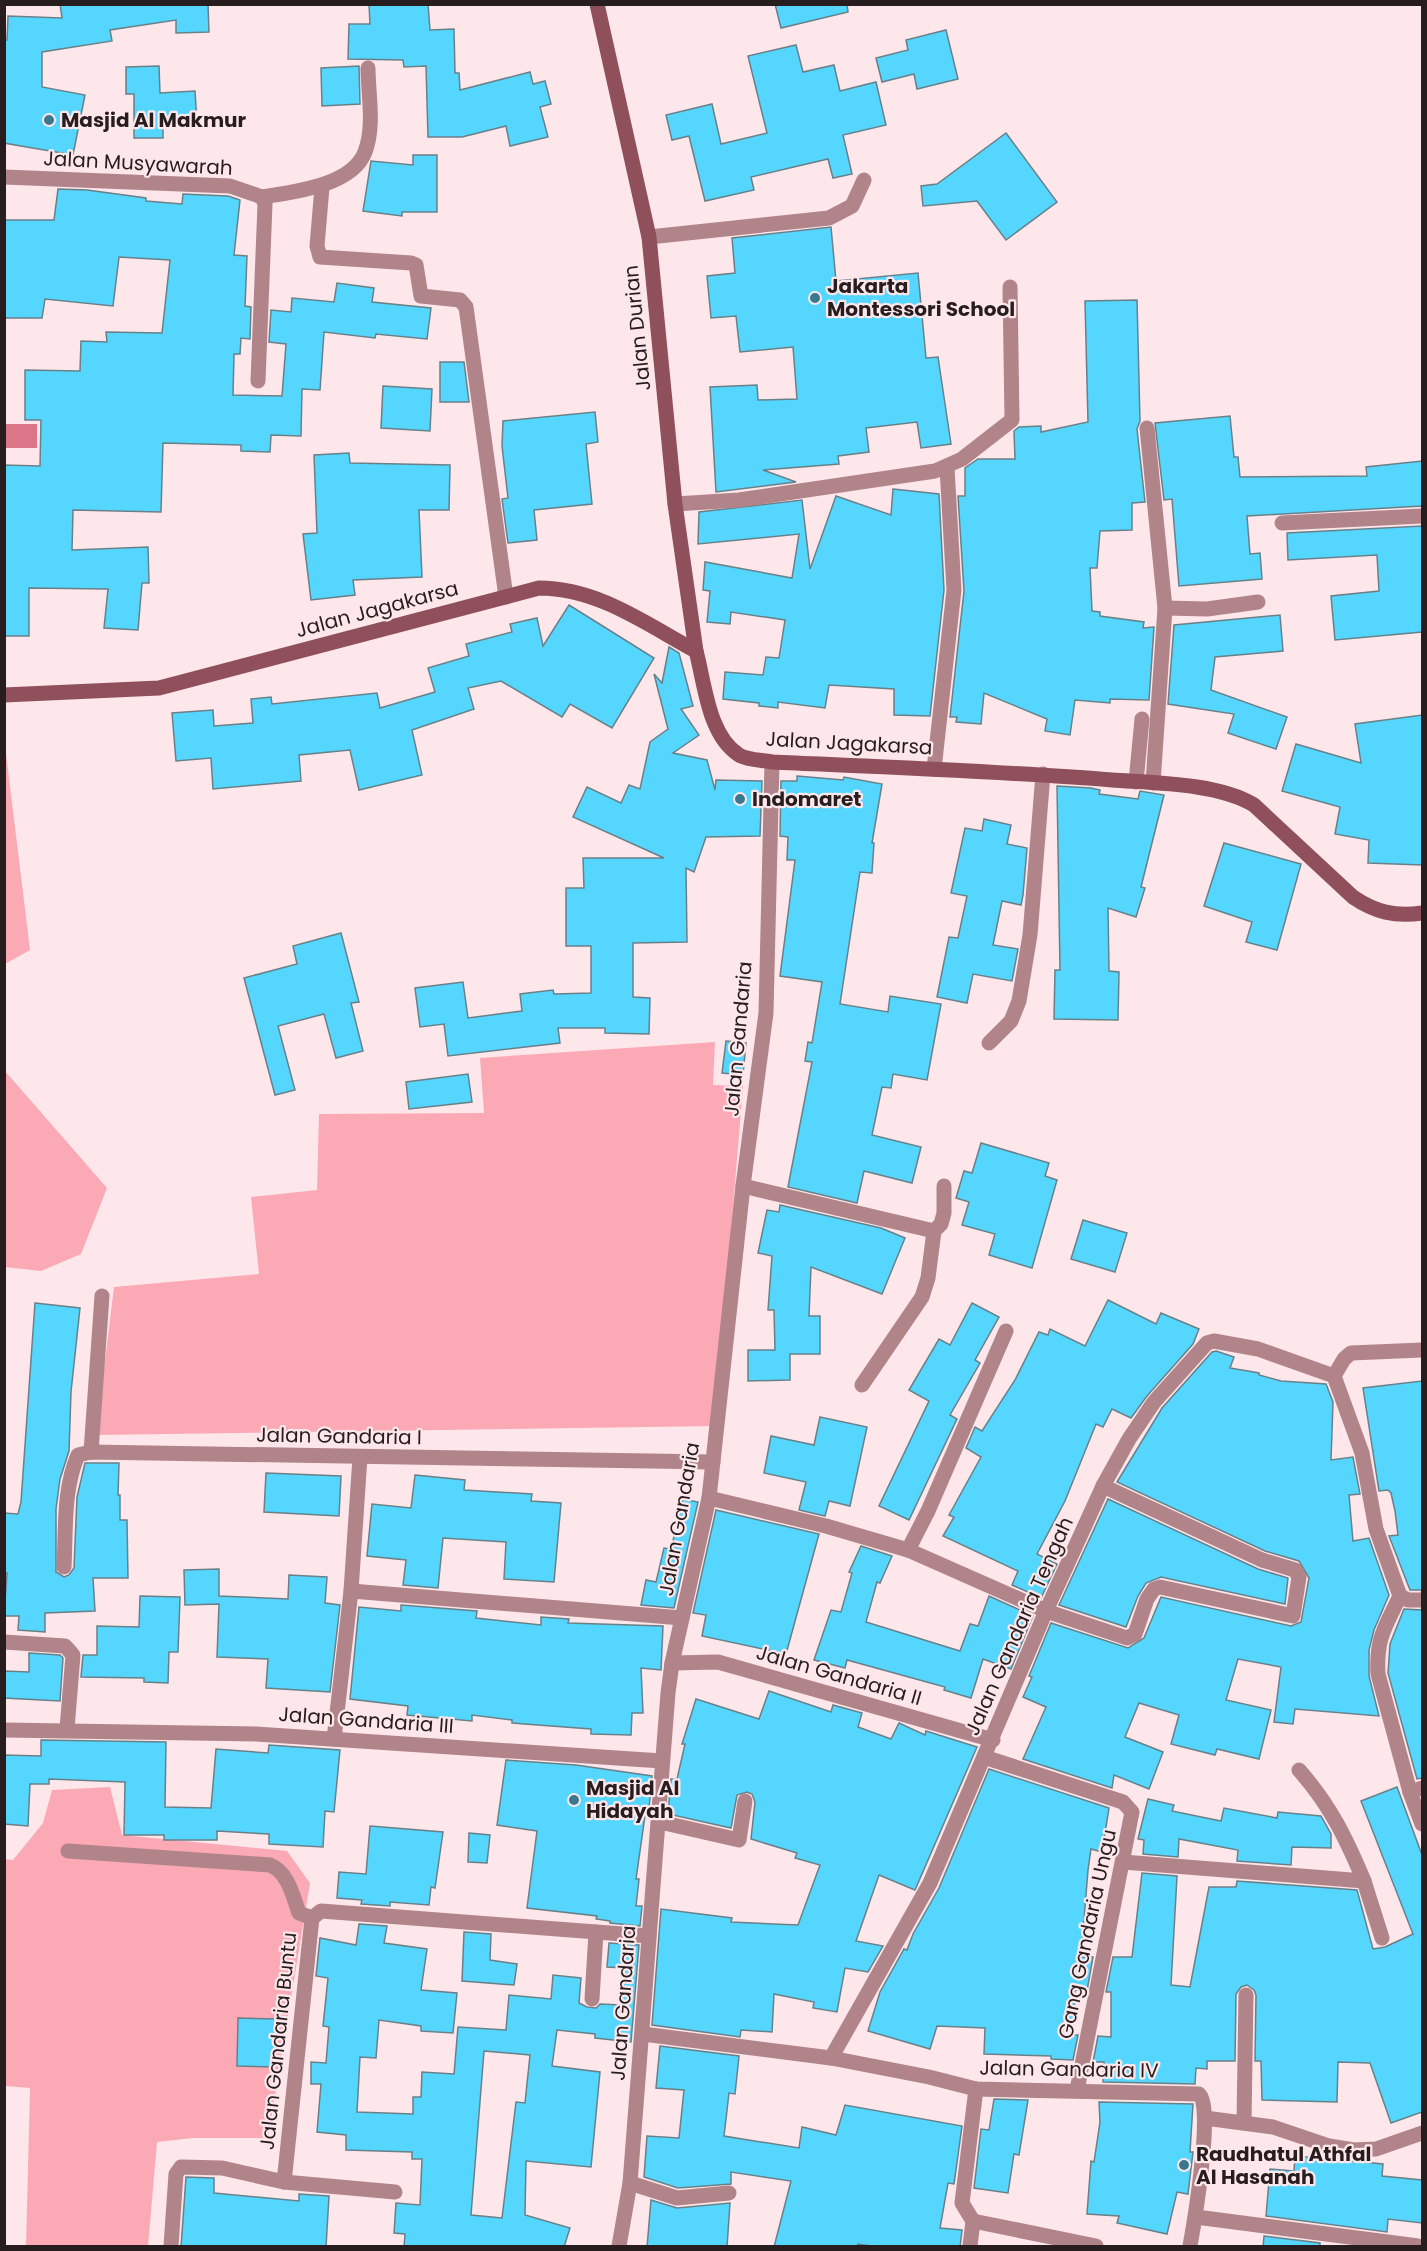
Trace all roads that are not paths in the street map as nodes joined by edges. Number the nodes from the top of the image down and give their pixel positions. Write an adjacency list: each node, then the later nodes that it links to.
1 (597, 4): 7 (main road, Jalan Durian)
2 (368, 68): 5 (street)
3 (4, 177): 6 (street, Jalan Musyawarah)
4 (864, 180): 7 (street)
5 (322, 187): 6 (street); 15 (street)
6 (262, 197): 9 (street)
7 (649, 237): 12 (main road, Jalan Durian)
8 (1010, 287): 11 (street)
9 (258, 381)
10 (1147, 428): 17 (street)
11 (947, 468): 12 (street); 22 (street)
12 (675, 504): 18 (main road, Jalan Durian)
13 (1422, 516): 14 (street)
14 (1281, 523)
15 (506, 597): 18 (main road, Jalan Jagakarsa); 19 (main road, Jalan Jagakarsa)
16 (1258, 602): 17 (street)
17 (1165, 608): 25 (street)
18 (696, 651): 21 (main road, Jalan Jagakarsa)
19 (4, 694)
20 (1142, 719): 24 (street)
21 (772, 762): 22 (main road, Jalan Jagakarsa); 28 (street, Jalan Gandaria)
22 (934, 769): 23 (main road, Jalan Jagakarsa)
23 (1044, 774): 24 (main road, Jalan Jagakarsa); 27 (street)
24 (1136, 782): 25 (main road, Jalan Jagakarsa)
25 (1153, 783): 26 (main road, Jalan Jagakarsa)
26 (1422, 913)
27 (989, 1042)
28 (743, 1186): 30 (street); 38 (street, Jalan Gandaria)
29 (944, 1186): 30 (street)
30 (934, 1231): 35 (street)
31 (102, 1296): 36 (street)
32 (1006, 1331): 41 (street)
33 (1422, 1350): 34 (street)
34 (1334, 1377): 39 (street, Jalan Gandaria Tengah); 44 (street)
35 (862, 1385)
36 (91, 1452): 37 (street, Jalan Gandaria I); 42 (street)
37 (360, 1457): 38 (street, Jalan Gandaria I); 43 (street)
38 (713, 1462): 40 (street, Jalan Gandaria)
39 (1103, 1486): 46 (street, Jalan Gandaria Tengah); 46 (street)
40 (709, 1498): 41 (street); 47 (street, Jalan Gandaria)
41 (908, 1550): 46 (street)
42 (64, 1567)
43 (351, 1591): 47 (street); 52 (street)
44 (1400, 1596): 45 (street); 57 (street)
45 (1422, 1600)
46 (1046, 1611): 53 (street, Jalan Gandaria Tengah)
47 (682, 1618): 49 (street, Jalan Gandaria)
48 (4, 1642): 50 (street)
49 (672, 1663): 53 (street, Jalan Gandaria II); 55 (street, Jalan Gandaria)
50 (67, 1729): 51 (street, Jalan Gandaria III); 52 (street, Jalan Gandaria III)
51 (4, 1730)
52 (334, 1739): 55 (street, Jalan Gandaria III)
53 (993, 1740): 54 (street, Jalan Gandaria Tengah)
54 (984, 1758): 62 (street, Gang Gandaria Ungu); 71 (street, Jalan Gandaria Tengah)
55 (662, 1761): 59 (street, Jalan Gandaria)
56 (1299, 1770): 63 (street)
57 (1416, 1790): 60 (street)
58 (745, 1801): 59 (street)
59 (660, 1822): 66 (street, Jalan Gandaria)
60 (1422, 1824)
61 (68, 1851): 64 (street)
62 (1123, 1862): 63 (street); 73 (street, Gang Gandaria Ungu)
63 (1364, 1881): 67 (street)
64 (312, 1918): 65 (street, Jalan Gandaria Buntu); 77 (street, Jalan Gandaria Buntu)
65 (597, 1932): 66 (street, Jalan Gandaria Buntu); 69 (street)
66 (649, 1936): 70 (street, Jalan Gandaria)
67 (1382, 1938)
68 (1246, 1995): 75 (street)
69 (592, 1999)
70 (643, 2034): 71 (street, Jalan Gandaria IV); 78 (street, Jalan Gandaria)
71 (831, 2058): 72 (street, Jalan Gandaria IV)
72 (976, 2089): 73 (street, Jalan Gandaria IV); 82 (street)
73 (1077, 2090): 74 (street, Jalan Gandaria IV)
74 (1204, 2118): 75 (street); 81 (street, Jalan Gandaria IV)
75 (1244, 2123): 76 (street)
76 (1422, 2133)
77 (284, 2182): 79 (street); 84 (street)
78 (630, 2183): 80 (street); 85 (street, Jalan Gandaria)
79 (395, 2192)
80 (729, 2193)
81 (1196, 2217): 83 (street); 88 (street, Jalan Gandaria IV)
82 (973, 2221): 86 (street); 87 (street)
83 (1329, 2241): 89 (street)
84 (171, 2247)
85 (619, 2247)
86 (970, 2247)
87 (1096, 2247)
88 (1190, 2247)
89 (1418, 2247)

